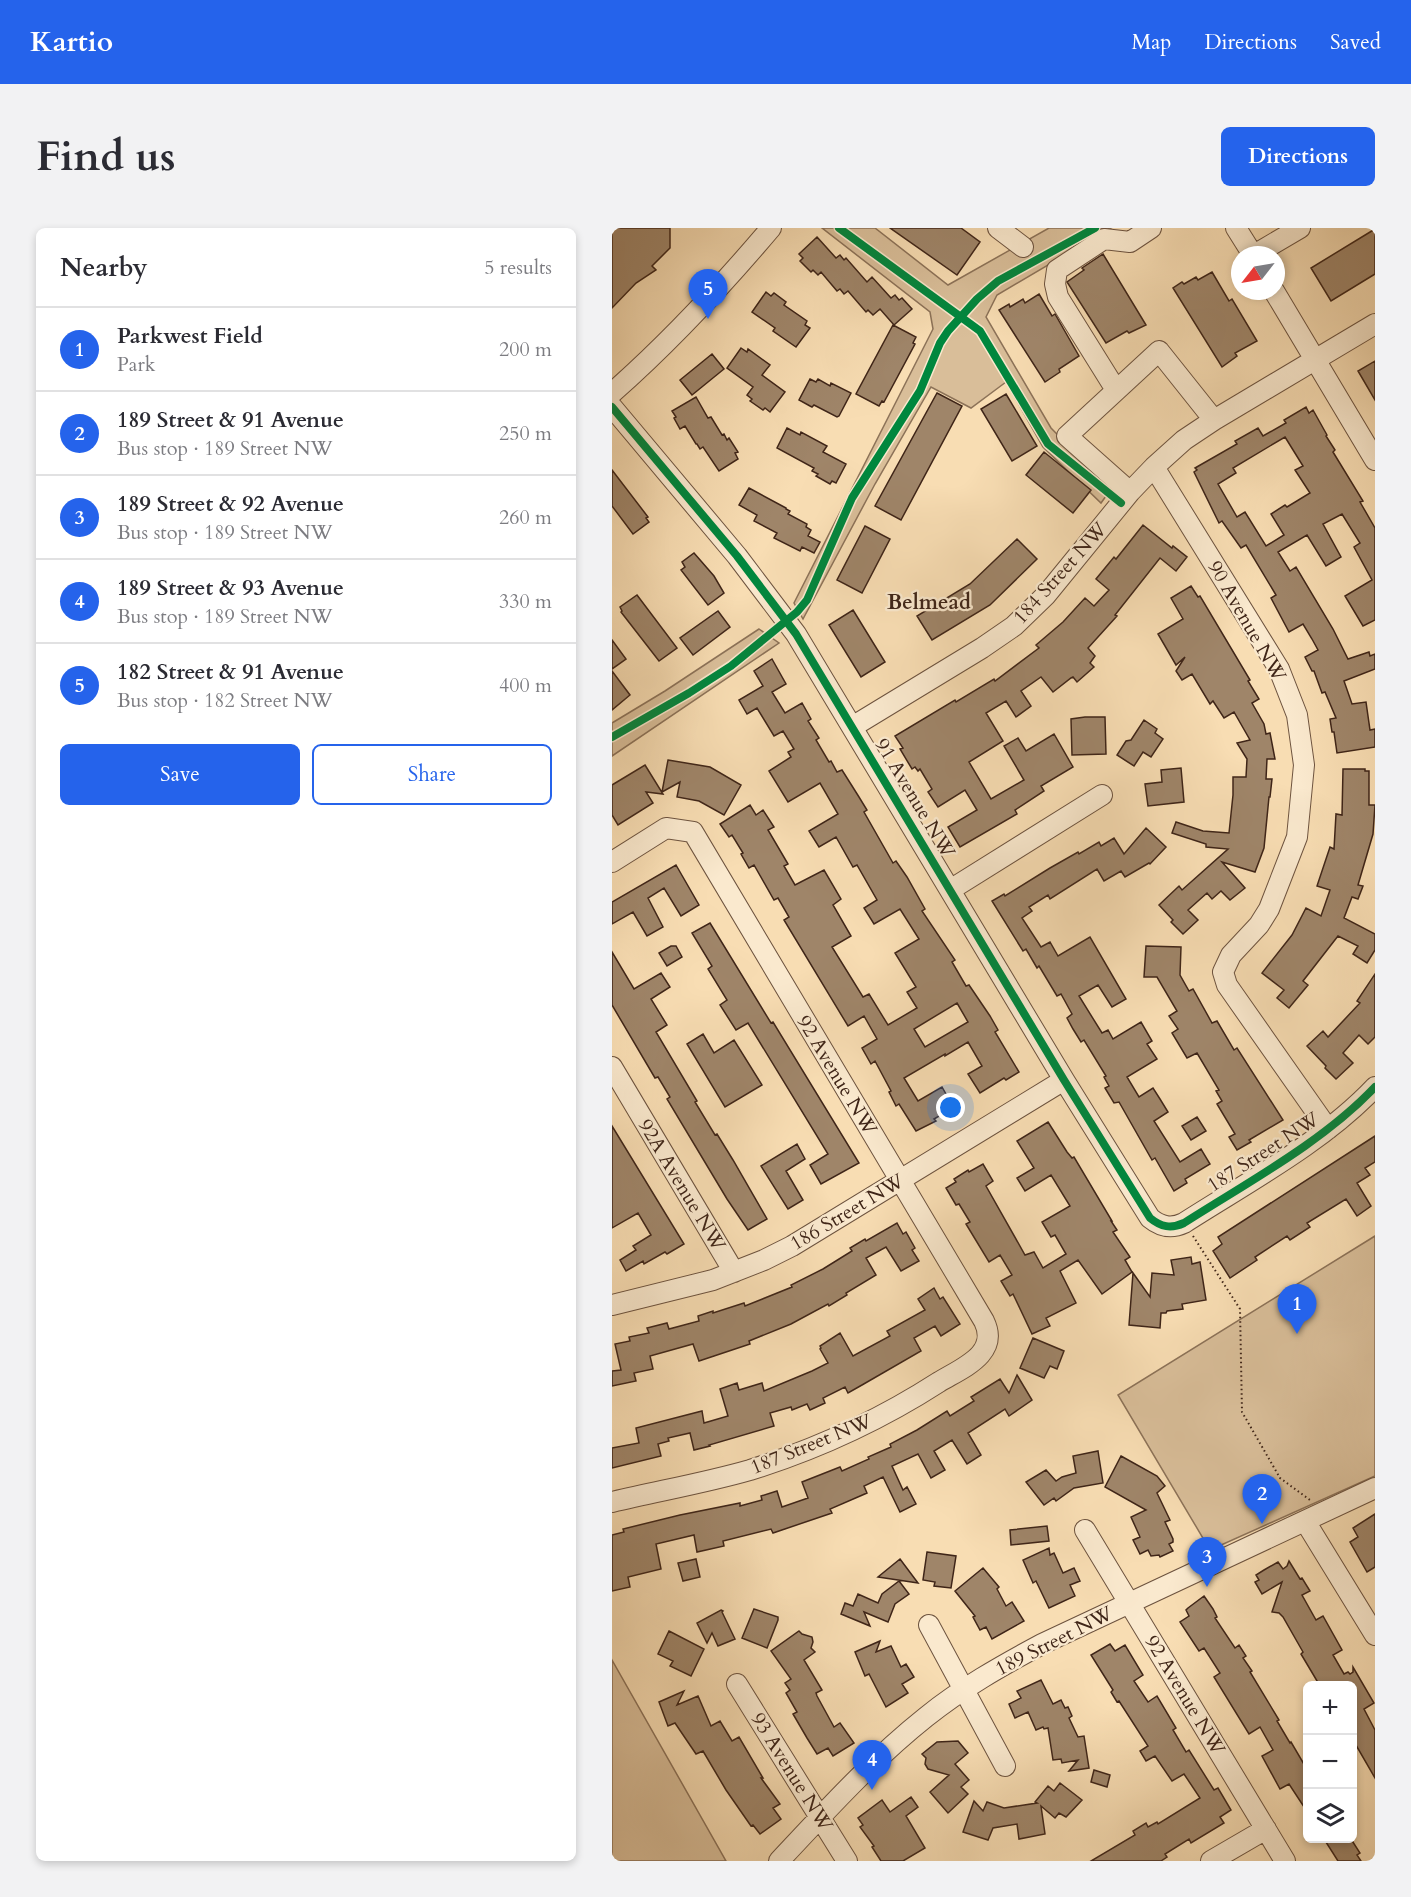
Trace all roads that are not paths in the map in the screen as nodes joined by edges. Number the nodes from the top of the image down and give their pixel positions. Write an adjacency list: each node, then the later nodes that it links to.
1 (771, 228): 12 (street)
2 (998, 228): 8 (street)
3 (1151, 228): 13 (street)
4 (1236, 228): 6 (street)
5 (1300, 228): 7 (street)
6 (1248, 246)
7 (1269, 246)
8 (1023, 247)
9 (1279, 300): 11 (street)
10 (1375, 324): 11 (street, 184 Street NW)
11 (1315, 360): 15 (street, 184 Street NW); 16 (street)
12 (616, 382)
13 (1116, 390): 15 (street); 18 (street)
14 (612, 407): 19 (street, 91 Avenue NW)
15 (1214, 420): 17 (street, 184 Street NW)
16 (1375, 460)
17 (1154, 467): 18 (street, 184 Street NW); 26 (street, 90 Avenue NW)
18 (1130, 492): 19 (street, 184 Street NW)
19 (852, 727): 22 (street, 91 Avenue NW)
20 (1102, 795): 22 (street, 91 Avenue NW)
21 (612, 862): 27 (street, 92 Avenue NW)
22 (951, 890): 24 (street, 91 Avenue NW)
23 (612, 1067): 29 (street, 92A Avenue NW)
24 (1064, 1080): 27 (street, 186 Street NW); 28 (street, 91 Avenue NW)
25 (1375, 1087): 26 (street, 187 Street NW)
26 (1328, 1129): 28 (street, 187 Street NW)
27 (900, 1179): 29 (street, 186 Street NW); 31 (street, 92 Avenue NW)
28 (1161, 1225)
29 (734, 1272): 30 (street, 186 Street NW)
30 (612, 1305)
31 (988, 1343): 33 (street, 187 Street NW)
32 (1375, 1488): 34 (street, 189 Street NW)
33 (612, 1502)
34 (1305, 1521): 36 (street, 189 Street NW); 38 (street)
35 (1085, 1530): 36 (street, 92 Avenue NW)
36 (1129, 1603): 40 (street, 189 Street NW); 43 (street, 92 Avenue NW)
37 (929, 1625): 40 (street)
38 (1375, 1635)
39 (737, 1684): 42 (street, 93 Avenue NW)
40 (965, 1688): 41 (street); 42 (street, 189 Street NW)
41 (1005, 1766)
42 (820, 1818): 44 (street, 189 Street NW); 45 (street, 93 Avenue NW)
43 (1266, 1828): 46 (street); 47 (street, 92 Avenue NW)
44 (779, 1861)
45 (847, 1861)
46 (1211, 1861)
47 (1285, 1861)

